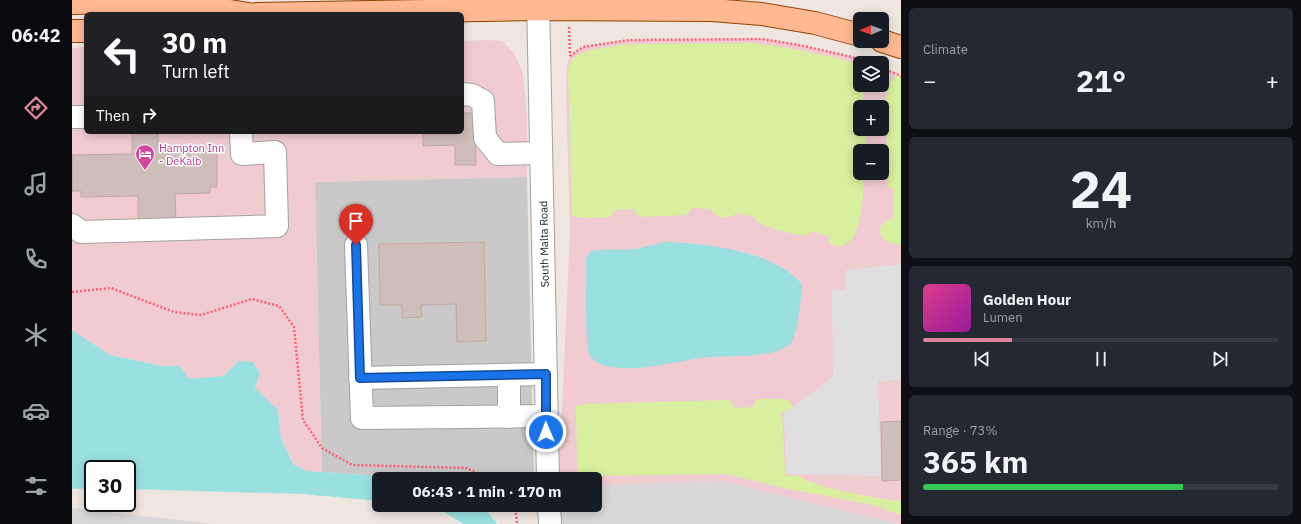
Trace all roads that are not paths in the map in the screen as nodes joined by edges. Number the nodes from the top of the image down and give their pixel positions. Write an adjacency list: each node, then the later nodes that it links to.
1 (72, 3): 3 (main road)
2 (538, 5): 4 (main road); 7 (main road); 14 (street, South Malta Road)
3 (236, 12)
4 (430, 12)
5 (72, 31): 6 (main road)
6 (84, 31)
7 (853, 33)
8 (889, 43): 9 (main road)
9 (901, 47)
10 (464, 94): 14 (street)
11 (72, 116): 12 (street)
12 (84, 117)
13 (241, 134): 15 (street)
14 (541, 153): 17 (street, South Malta Road)
15 (72, 225)
16 (356, 245): 19 (street)
17 (546, 374): 18 (street); 20 (street, South Malta Road)
18 (509, 376): 19 (street); 21 (street)
19 (360, 378): 21 (street)
20 (546, 416): 21 (street); 22 (street, South Malta Road)
21 (509, 417)
22 (548, 472)
23 (549, 512): 24 (street)
24 (550, 524)

